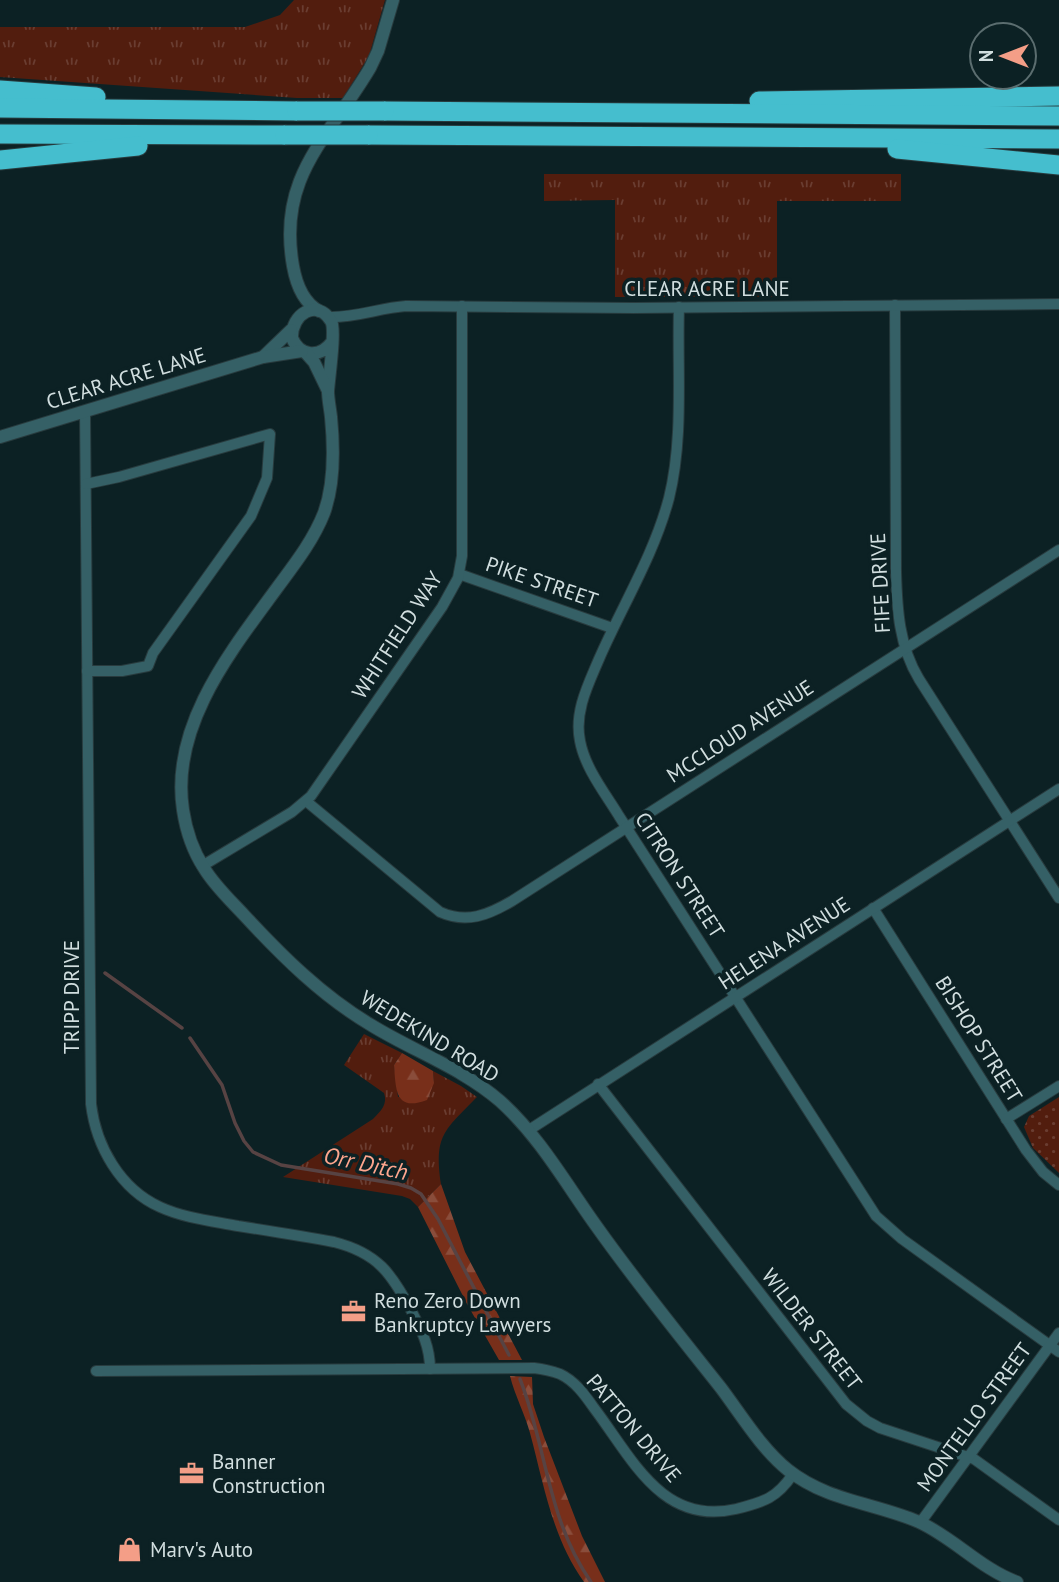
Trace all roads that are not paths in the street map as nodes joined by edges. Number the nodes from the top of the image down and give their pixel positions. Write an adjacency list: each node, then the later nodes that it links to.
1 (393, 0): 14 (street)
2 (0, 90): 5 (highway)
3 (1059, 96): 6 (highway)
4 (0, 108): 5 (highway)
5 (211, 110): 6 (highway, bridge)
6 (612, 112): 7 (highway)
7 (1059, 116)
8 (0, 134): 9 (highway)
9 (250, 134): 10 (highway, bridge); 12 (highway)
10 (810, 137): 11 (highway); 13 (highway)
11 (1059, 139)
12 (0, 160)
13 (1059, 165)
14 (300, 289): 19 (street); 21 (street)
15 (1059, 304): 16 (street, CLEAR ACRE LANE)
16 (895, 305): 18 (street, CLEAR ACRE LANE); 32 (street, FIFE DRIVE)
17 (462, 306): 18 (street, CLEAR ACRE LANE); 20 (street, CLEAR ACRE LANE); 30 (street, WHITFIELD WAY)
18 (679, 307): 31 (street, CITRON STREET)
19 (326, 315): 20 (street, CLEAR ACRE LANE); 21 (street); 22 (street)
20 (357, 316): 22 (street, CLEAR ACRE LANE)
21 (292, 327): 23 (street); 24 (street, CLEAR ACRE LANE)
22 (333, 340): 23 (street); 25 (street, WEDEKIND ROAD)
23 (304, 352): 24 (street, CLEAR ACRE LANE); 25 (street, WEDEKIND ROAD)
24 (263, 357): 26 (street, CLEAR ACRE LANE)
25 (328, 391): 38 (street, WEDEKIND ROAD)
26 (85, 411): 27 (street, CLEAR ACRE LANE); 28 (street, TRIPP DRIVE)
27 (0, 437)
28 (86, 484): 33 (street, TRIPP DRIVE); 33 (street)
29 (1059, 550): 32 (street, MCCLOUD AVENUE)
30 (459, 574): 31 (street, PIKE STREET); 35 (street, WHITFIELD WAY)
31 (612, 628): 37 (street, CITRON STREET)
32 (904, 648): 36 (street, FIFE DRIVE); 37 (street, MCCLOUD AVENUE)
33 (87, 671): 49 (street, TRIPP DRIVE)
34 (1059, 789): 36 (street, HELENA AVENUE)
35 (306, 801): 37 (street, MCCLOUD AVENUE); 38 (street, WHITFIELD WAY)
36 (1010, 821): 39 (street, FIFE DRIVE); 40 (street, HELENA AVENUE)
37 (626, 827): 41 (street, CITRON STREET)
38 (202, 866): 45 (street, WEDEKIND ROAD)
39 (1059, 898)
40 (873, 908): 41 (street, HELENA AVENUE); 44 (street, BISHOP STREET)
41 (736, 997): 42 (street, HELENA AVENUE); 48 (street, CITRON STREET)
42 (598, 1084): 45 (street, HELENA AVENUE); 51 (street, WILDER STREET)
43 (1059, 1086): 44 (street)
44 (1006, 1119): 46 (street, BISHOP STREET)
45 (529, 1130): 52 (street, WEDEKIND ROAD)
46 (1059, 1185)
47 (1059, 1333): 48 (street, MONTELLO STREET)
48 (1055, 1349): 51 (street, MONTELLO STREET)
49 (430, 1369): 50 (street, PATTON DRIVE); 52 (street, PATTON DRIVE)
50 (96, 1371)
51 (969, 1456): 53 (street, WILDER STREET); 54 (street, MONTELLO STREET)
52 (793, 1474): 54 (street, WEDEKIND ROAD)
53 (1059, 1520)
54 (919, 1523): 55 (street, WEDEKIND ROAD)
55 (1010, 1581)

